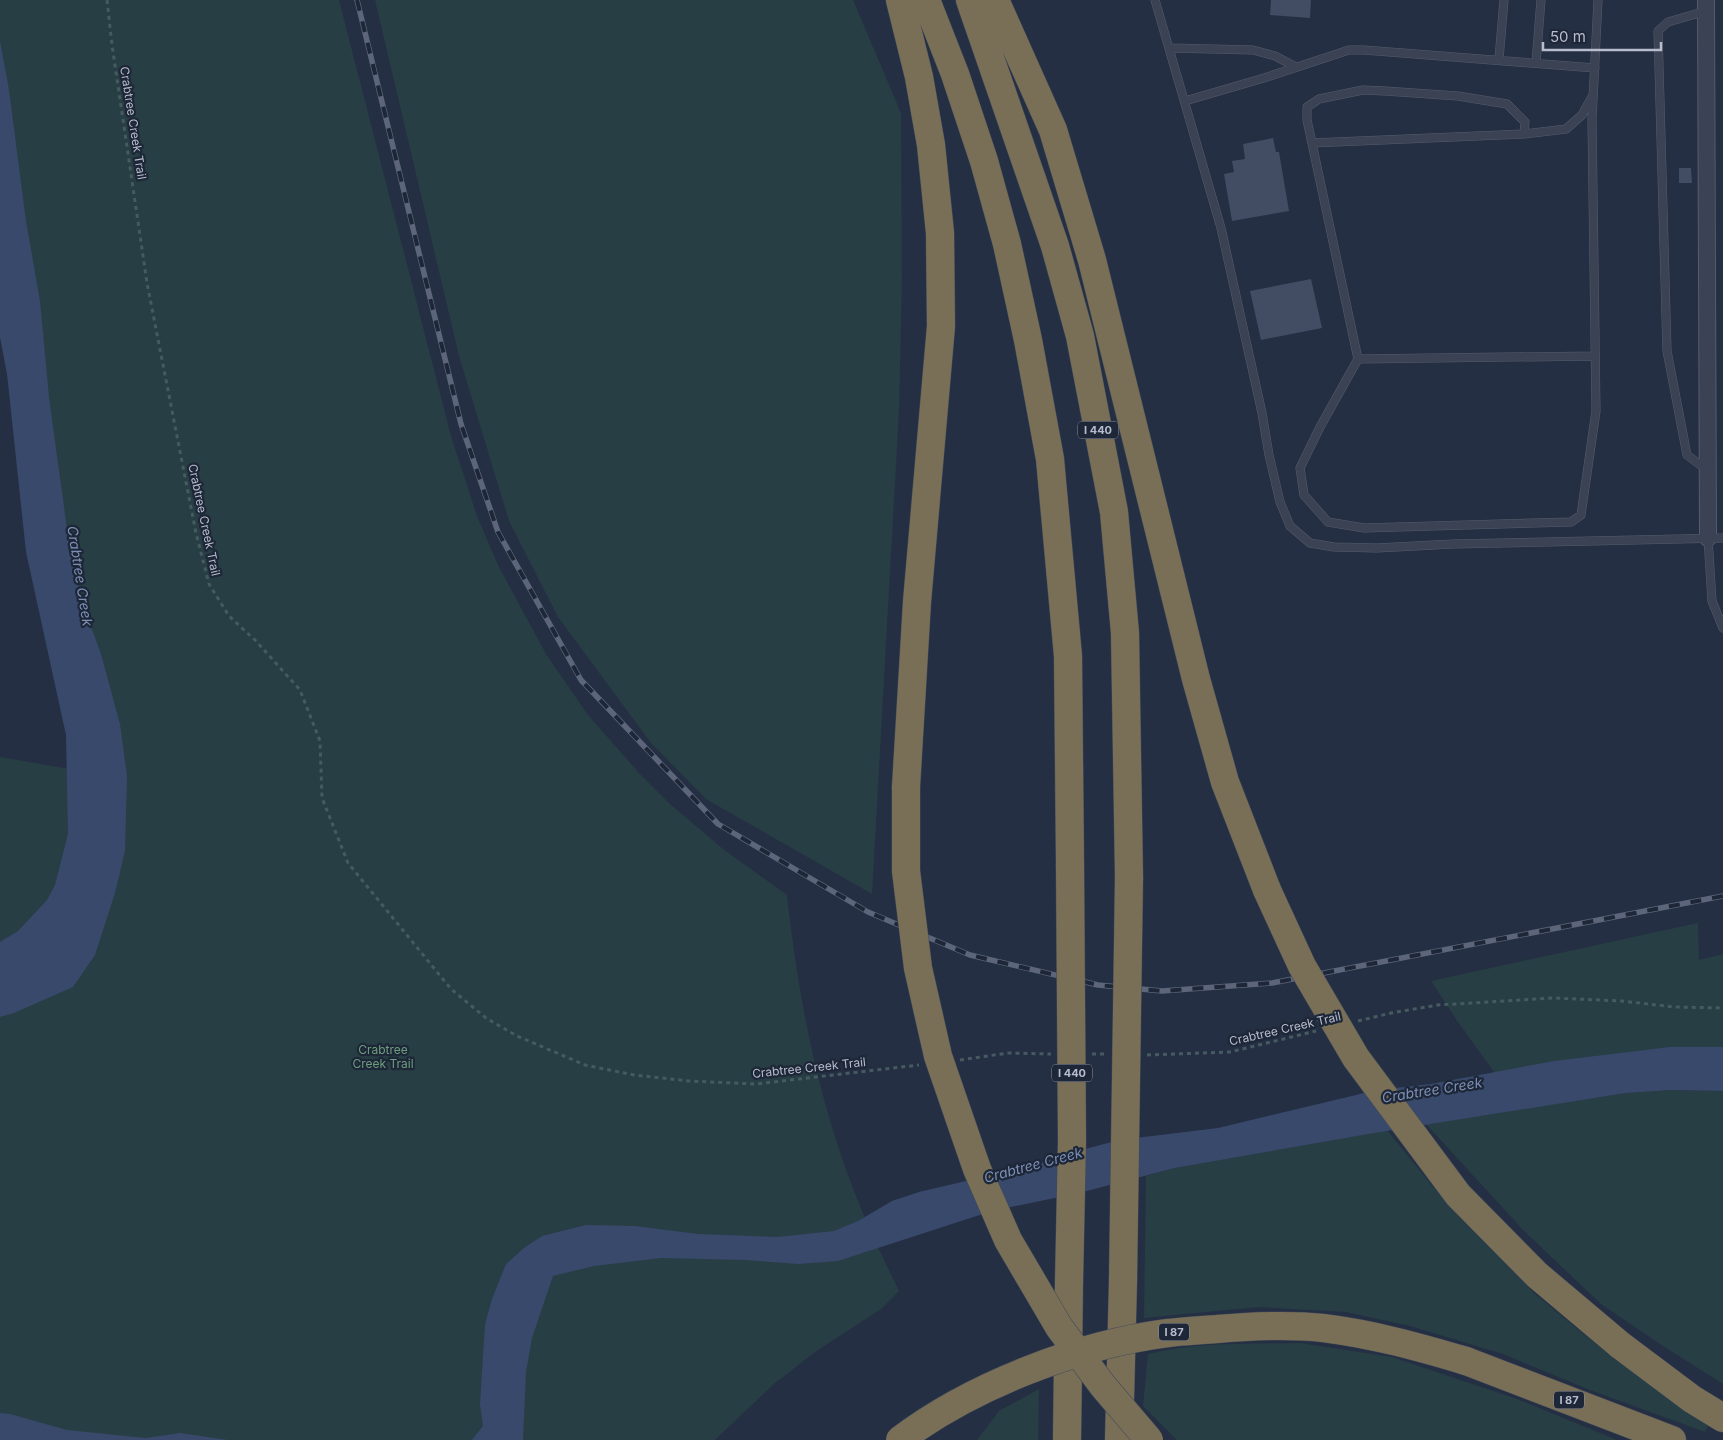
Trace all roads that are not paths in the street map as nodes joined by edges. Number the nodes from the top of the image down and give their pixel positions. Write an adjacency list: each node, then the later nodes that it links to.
1 (900, 0): 28 (highway, bridge)
2 (926, 0): 26 (highway, I 440, bridge)
3 (970, 0): 27 (highway, I 440, bridge)
4 (995, 0): 24 (highway, bridge)
5 (1155, 0): 10 (lane)
6 (1504, 0): 11 (lane)
7 (1541, 0): 12 (lane)
8 (1598, 0): 14 (lane)
9 (1706, 5): 21 (street); 21 (lane)
10 (1170, 48): 13 (lane); 16 (lane)
11 (1499, 59): 12 (lane); 13 (lane)
12 (1536, 63): 14 (lane)
13 (1296, 67): 16 (lane)
14 (1595, 68): 15 (lane)
15 (1593, 95): 17 (lane); 19 (lane)
16 (1185, 101): 22 (lane)
17 (1524, 134): 18 (lane); 18 (lane)
18 (1312, 143): 20 (lane)
19 (1595, 356): 20 (lane); 20 (lane)
20 (1358, 359)
21 (1708, 471): 22 (street)
22 (1716, 538): 23 (lane)
23 (1723, 628)
24 (1723, 1418)
25 (900, 1440): 29 (highway, I 87, bridge)
26 (1067, 1440)
27 (1119, 1440)
28 (1148, 1440)
29 (1672, 1440)

